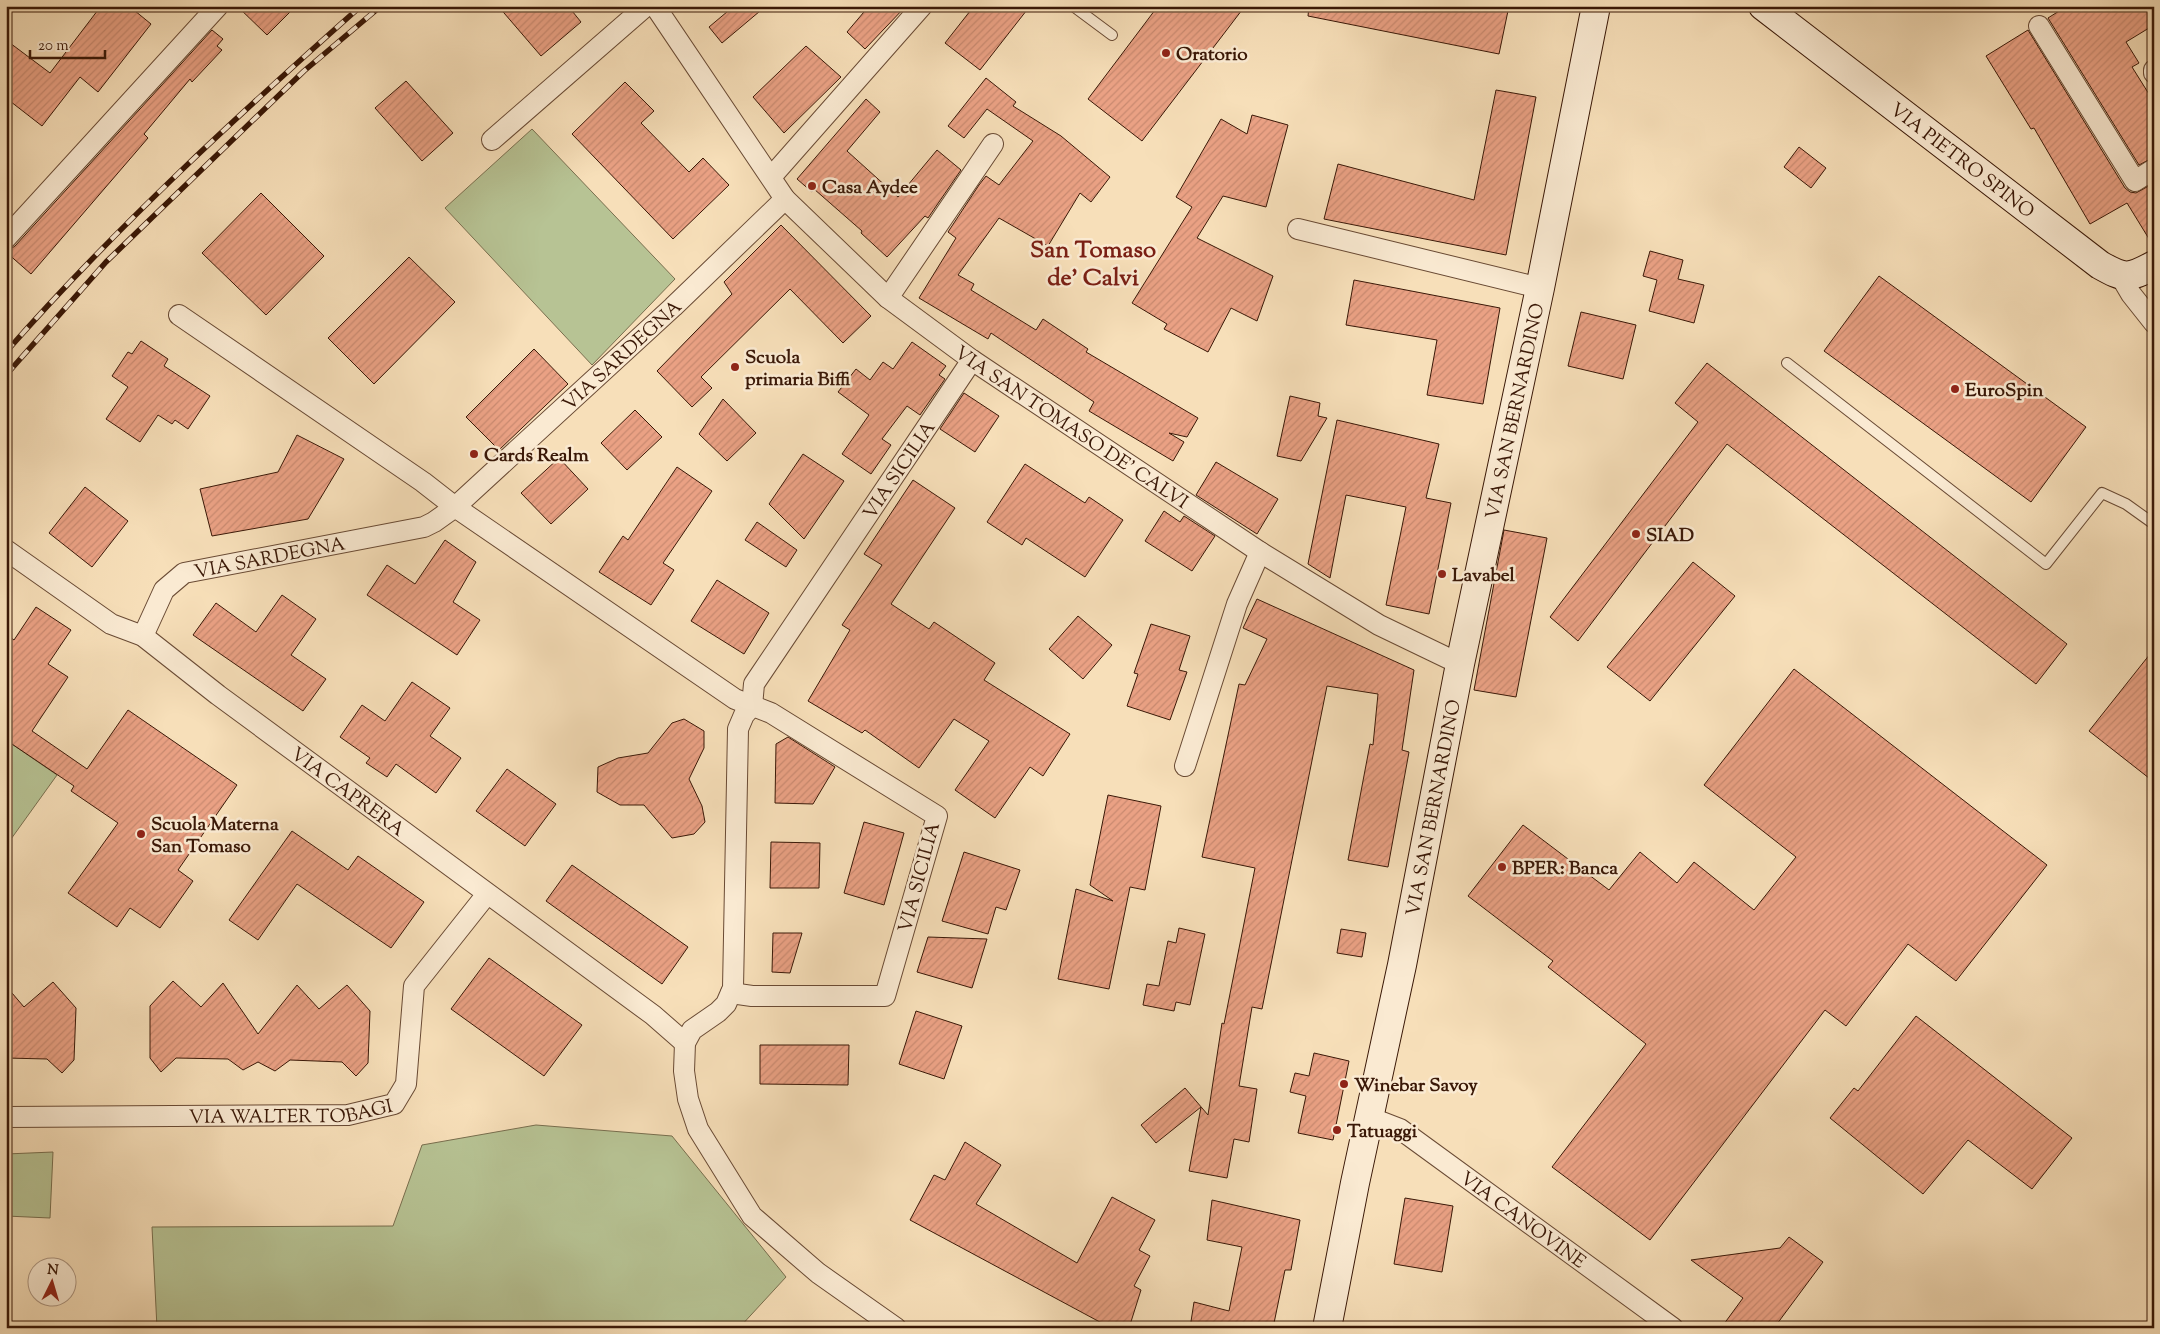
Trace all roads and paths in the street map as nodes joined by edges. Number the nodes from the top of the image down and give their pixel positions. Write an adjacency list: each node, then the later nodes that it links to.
1 (218, 6): 16 (street)
2 (646, 6): 10 (street)
3 (655, 6): 13 (street, VIA SAN TOMASO DE' CALVI)
4 (922, 6): 13 (street)
5 (1073, 6): 9 (lane)
6 (1596, 6): 19 (main road, VIA SAN BERNARDINO)
7 (1763, 6): 18 (main road, VIA PIETRO SPINO)
8 (2040, 26): 12 (street)
9 (1112, 36)
10 (492, 140)
11 (993, 144): 20 (street)
12 (2154, 169)
13 (772, 176): 14 (street, VIA SAN TOMASO DE' CALVI)
14 (785, 199): 20 (street, VIA SAN TOMASO DE' CALVI); 25 (street, VIA SARDEGNA)
15 (1298, 229): 19 (street, VIA SAN BERNARDINO)
16 (6, 238)
17 (2154, 265): 18 (main road)
18 (2121, 277): 22 (street, VIA PIETRO SPINO)
19 (1540, 288): 30 (main road, VIA SAN BERNARDINO)
20 (888, 298): 23 (street, VIA SAN TOMASO DE' CALVI)
21 (179, 315): 25 (street)
22 (2154, 323)
23 (972, 360): 28 (street, VIA SAN TOMASO DE' CALVI); 31 (street, VIA SICILIA)
24 (1787, 362): 26 (lane)
25 (456, 507): 29 (street, VIA SARDEGNA); 31 (street)
26 (2154, 524)
27 (6, 550): 29 (street, VIA CAPRERA)
28 (1260, 552): 30 (street, VIA SAN TOMASO DE' CALVI); 32 (street)
29 (143, 636): 33 (street, VIA CAPRERA)
30 (1460, 664): 37 (main road, VIA SAN BERNARDINO)
31 (752, 706): 34 (street, VIA SICILIA); 34 (street, VIA SICILIA)
32 (1185, 766)
33 (488, 894): 35 (street, VIA CAPRERA); 36 (street, VIA WALTER TOBAGI)
34 (731, 993): 35 (street)
35 (685, 1043): 38 (street)
36 (6, 1117)
37 (1369, 1117): 39 (main road, VIA SAN BERNARDINO); 40 (street, VIA CANOVINE)
38 (896, 1328)
39 (1327, 1328)
40 (1673, 1328)

